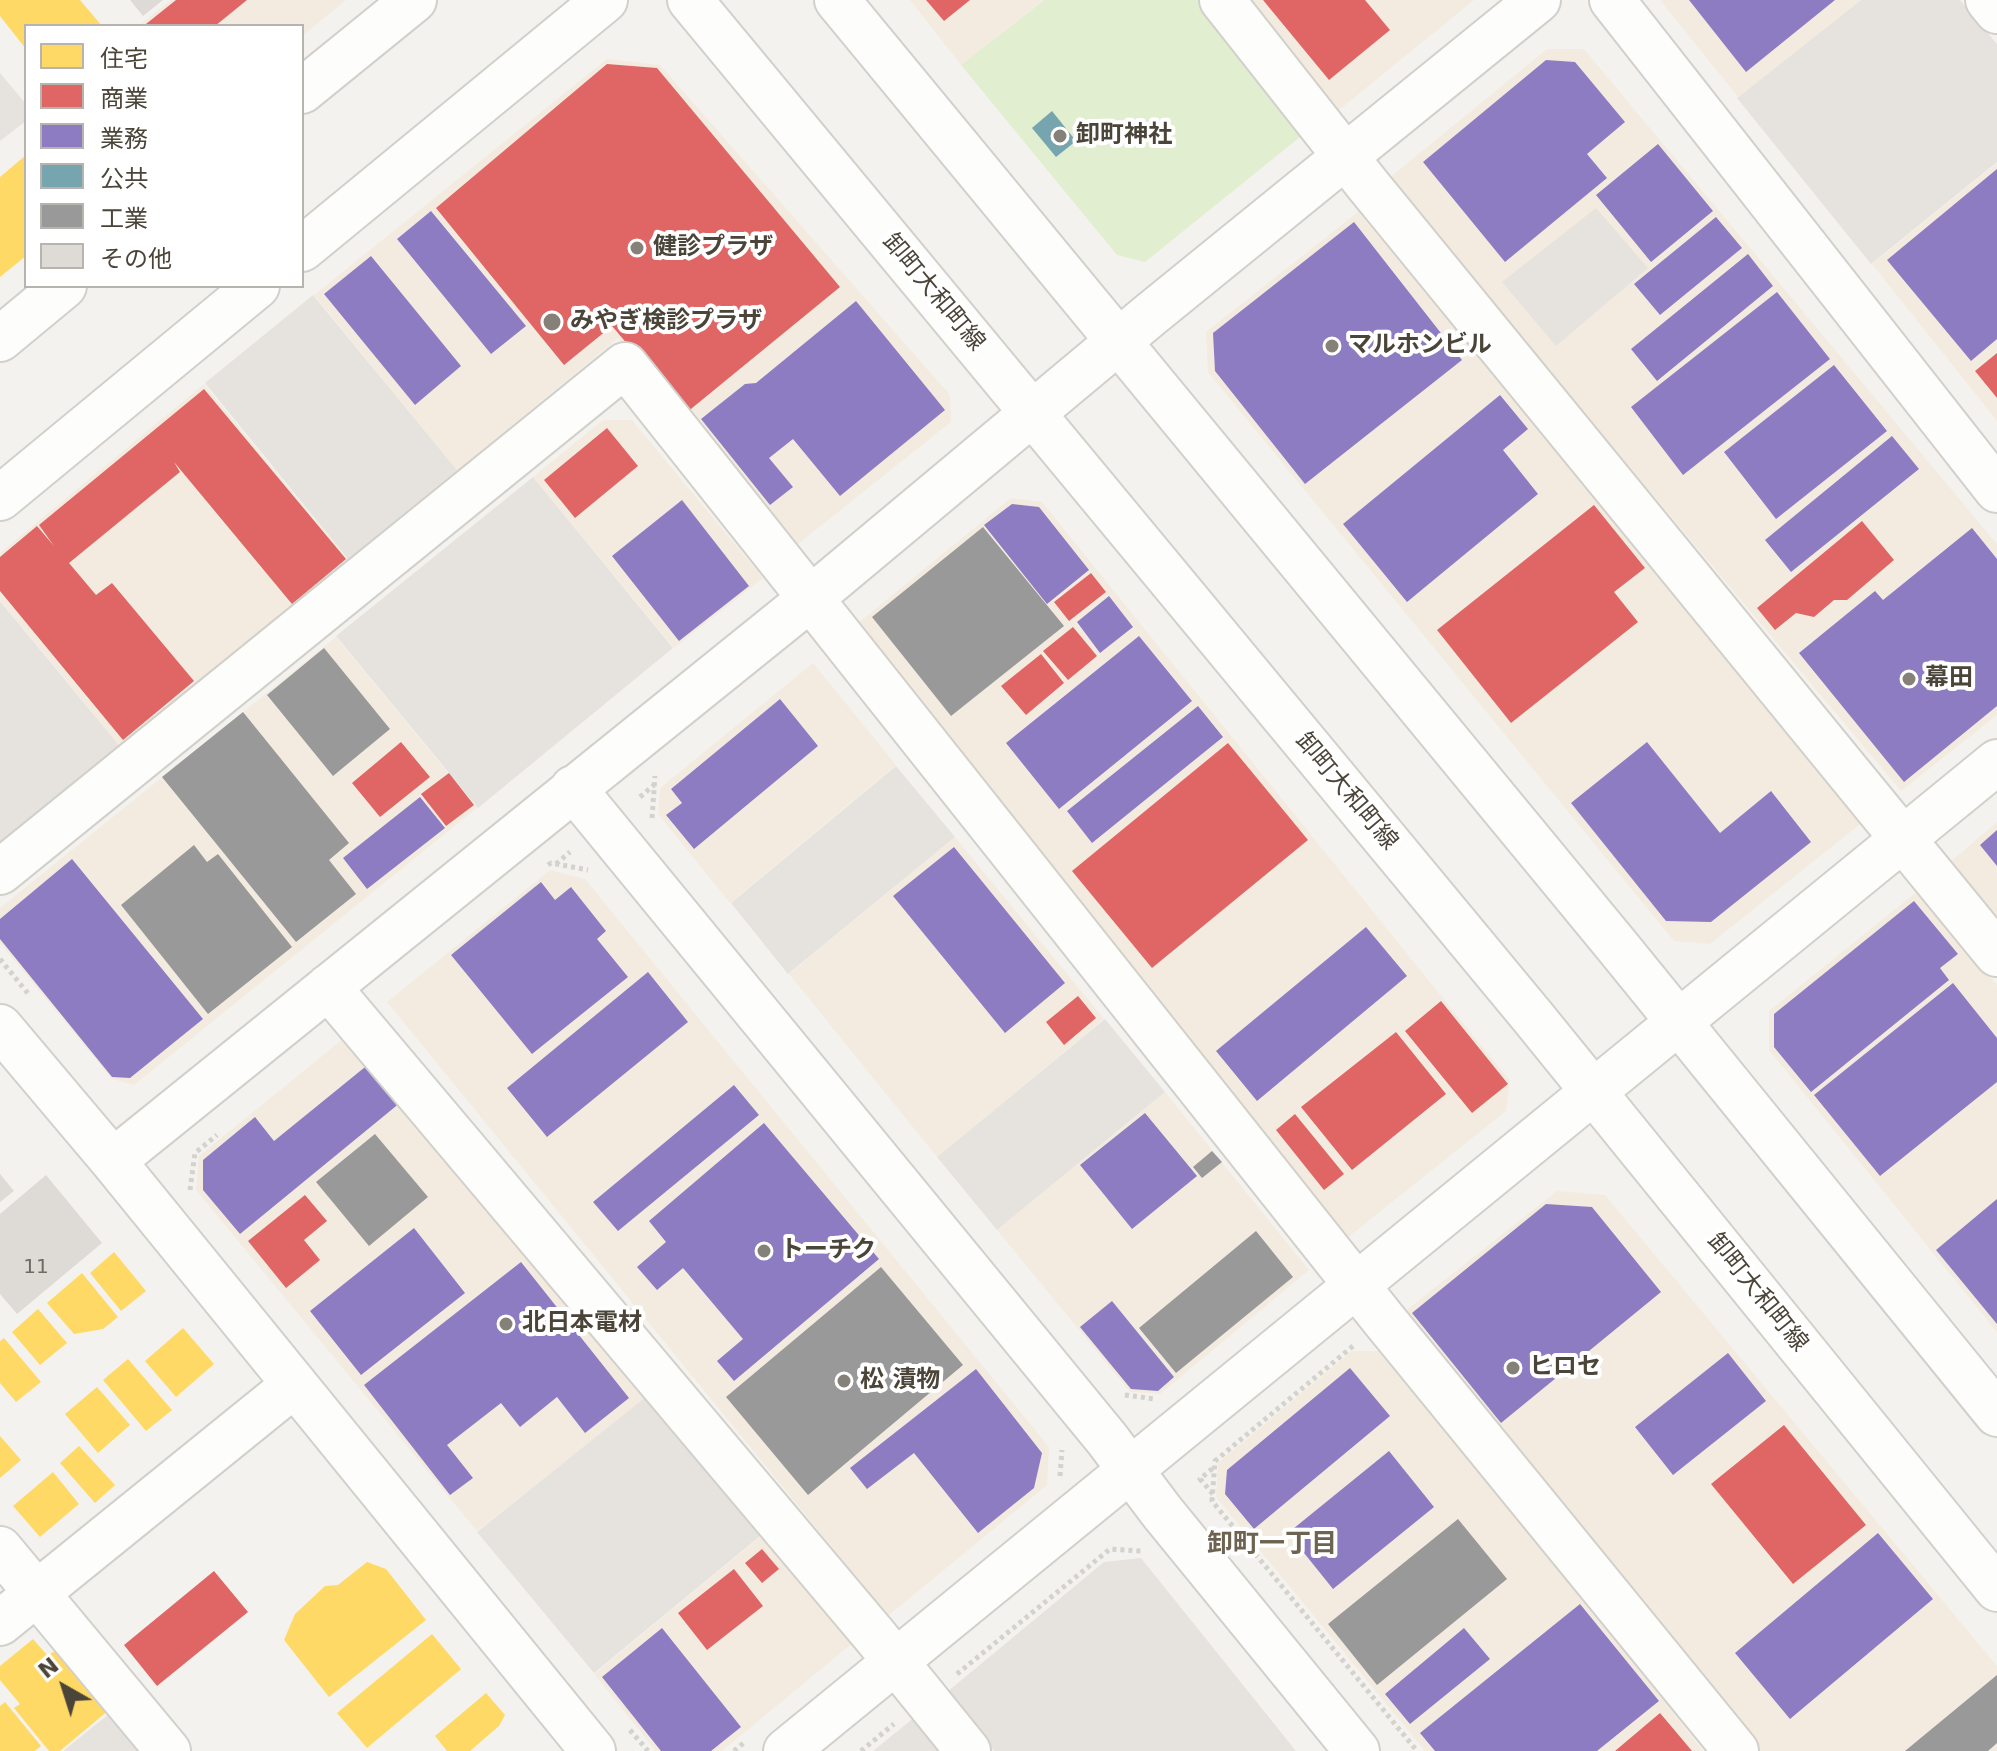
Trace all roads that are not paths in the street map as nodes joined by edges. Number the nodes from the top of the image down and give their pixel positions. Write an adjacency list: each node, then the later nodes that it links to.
1 (605, 0): 12 (street)
2 (690, 0): 17 (street, 卸町大和町線)
3 (837, 0): 16 (street)
4 (1222, 0): 11 (street)
5 (1538, 0): 11 (street)
6 (1612, 0): 18 (street)
7 (1988, 0): 9 (street)
8 (397, 5): 10 (street)
9 (1997, 11)
10 (304, 89)
11 (1345, 157): 16 (street); 23 (street)
12 (304, 247)
13 (62, 288): 15 (street)
14 (255, 288): 19 (street)
15 (0, 339)
16 (1118, 341): 17 (street); 27 (street)
17 (1031, 412): 20 (street); 29 (street, 卸町大和町線)
18 (1997, 490)
19 (0, 498)
20 (811, 598): 22 (street); 24 (street); 31 (street)
21 (1997, 762): 23 (street)
22 (573, 788): 26 (street); 34 (street)
23 (1903, 839): 25 (street); 27 (street)
24 (0, 872)
25 (1997, 954)
26 (328, 987): 30 (street); 39 (street)
27 (1679, 1022): 29 (street); 33 (street)
28 (0, 1027): 30 (street)
29 (1593, 1091): 31 (street); 36 (street, 卸町大和町線)
30 (113, 1161): 32 (street)
31 (1357, 1285): 34 (street); 45 (street)
32 (294, 1385): 37 (street); 41 (street)
33 (1997, 1414)
34 (1129, 1470): 39 (street); 44 (street)
35 (0, 1549): 37 (street)
36 (1997, 1589)
37 (38, 1592): 38 (street); 40 (street)
38 (0, 1623)
39 (896, 1661): 42 (street); 43 (street)
40 (168, 1751)
41 (593, 1751)
42 (786, 1751)
43 (968, 1751)
44 (1357, 1751)
45 (1736, 1751)

